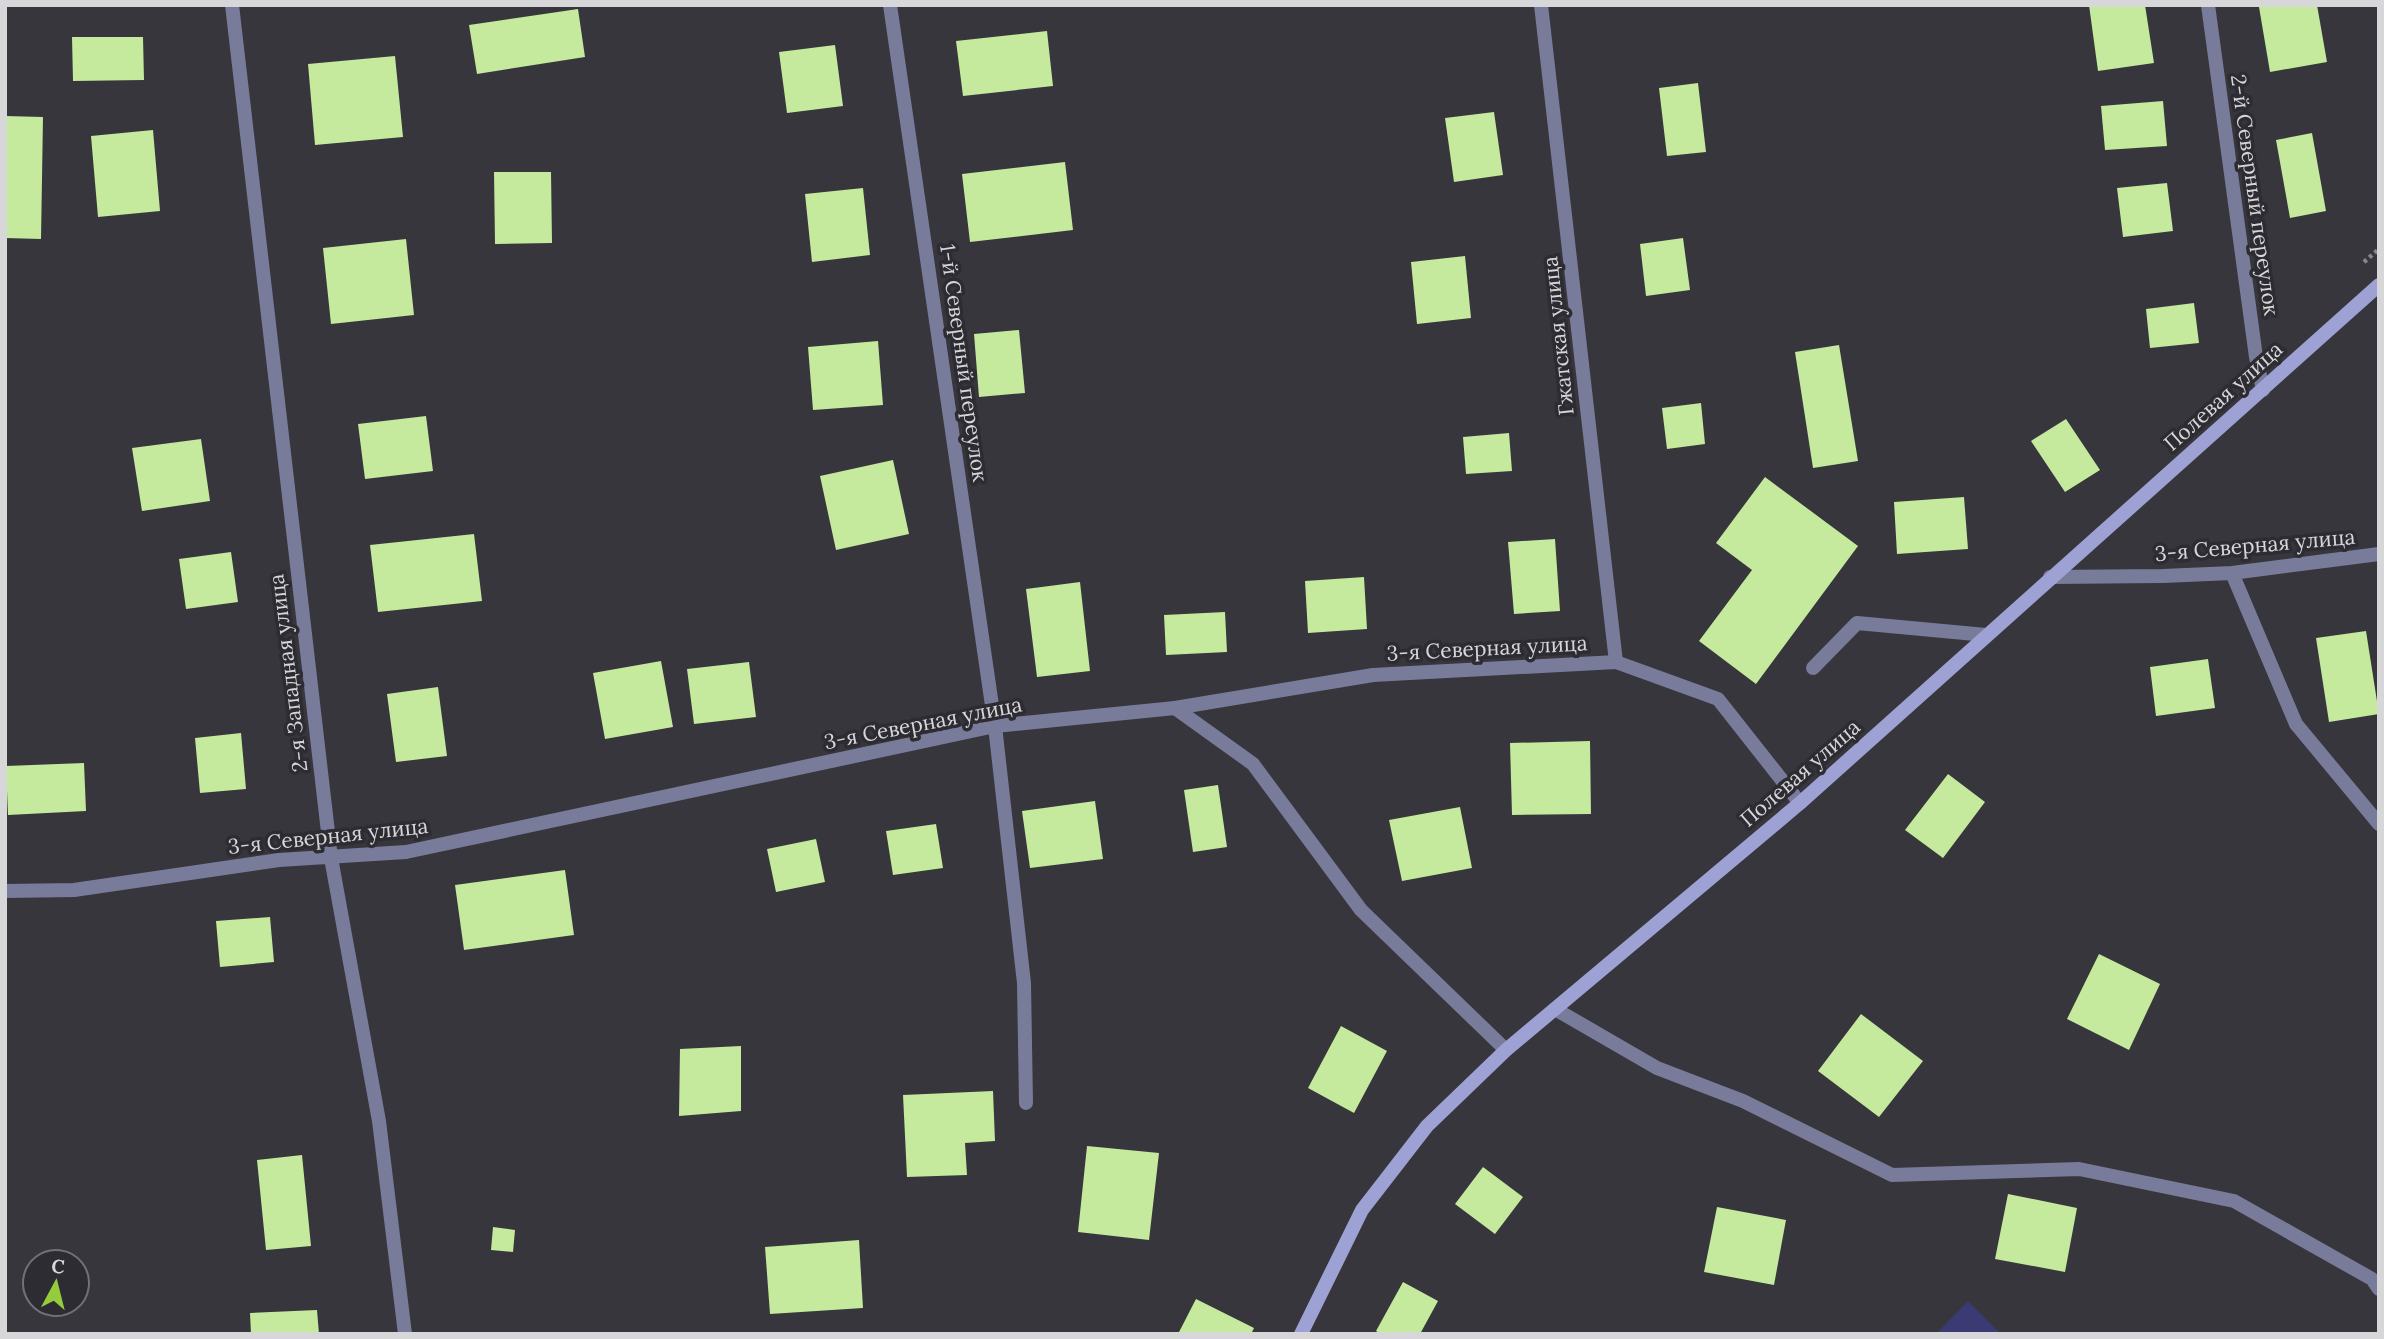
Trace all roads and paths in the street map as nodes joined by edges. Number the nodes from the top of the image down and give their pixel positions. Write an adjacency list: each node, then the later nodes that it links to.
1 (232, 5): 17 (street, 2-я Западная улица)
2 (890, 5): 14 (street, 1-й Северный переулок)
3 (1541, 5): 11 (street, Гжатская улица)
4 (2208, 5): 6 (street, 2-й Северный переулок)
5 (2379, 285): 6 (main road, Полевая улица)
6 (2263, 390): 9 (main road, Полевая улица)
7 (2379, 554): 8 (street, 3-я Северная улица)
8 (2232, 573): 9 (street, 3-я Северная улица); 16 (street)
9 (2050, 577): 10 (main road, Полевая улица)
10 (1986, 635): 12 (street); 15 (main road, Полевая улица)
11 (1616, 662): 13 (street, 3-я Северная улица); 15 (street, 3-я Северная улица)
12 (1813, 668)
13 (1175, 708): 14 (street, 3-я Северная улица); 20 (street)
14 (996, 726): 17 (street, 3-я Северная улица); 21 (street, 1-й Северный переулок)
15 (1800, 803): 19 (main road, Полевая улица)
16 (2379, 824)
17 (331, 858): 18 (street, 3-я Северная улица); 23 (street, 2-я Западная улица)
18 (5, 891)
19 (1555, 1009): 20 (main road, Полевая улица); 22 (street)
20 (1506, 1050): 24 (main road, Полевая улица)
21 (1026, 1102)
22 (2379, 1289)
23 (405, 1334)
24 (1301, 1334)

